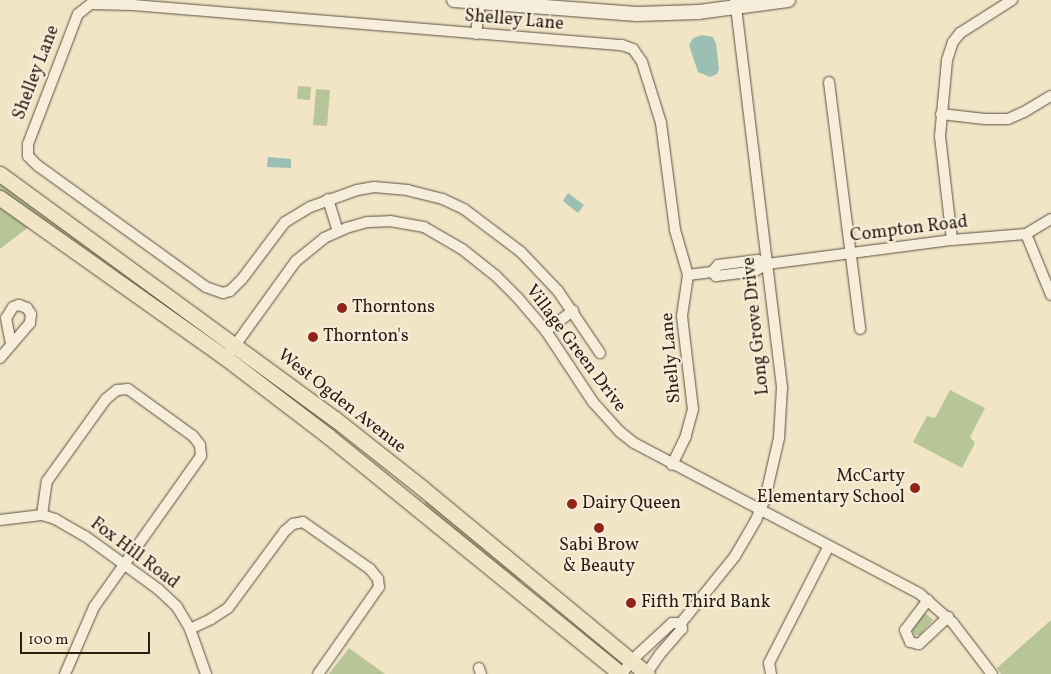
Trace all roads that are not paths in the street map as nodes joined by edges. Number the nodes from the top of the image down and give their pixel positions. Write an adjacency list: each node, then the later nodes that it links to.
1 (454, 0): 4 (main road)
2 (788, 0): 5 (main road)
3 (1012, 0): 10 (street)
4 (480, 1): 5 (main road); 7 (street)
5 (735, 4): 19 (street, Long Grove Drive)
6 (214, 5): 7 (street, Shelley Lane); 13 (street, Shelley Lane)
7 (476, 34): 20 (street, Shelley Lane)
8 (829, 82): 18 (street)
9 (1051, 96): 10 (street)
10 (941, 114): 17 (street)
11 (0, 174): 26 (main road, West Ogden Avenue)
12 (0, 198): 29 (main road, West Ogden Avenue)
13 (328, 199): 15 (street); 22 (street, Shelley Lane)
14 (1051, 219): 16 (street, Compton Road)
15 (338, 231): 24 (street, Village Green Drive); 26 (street, Village Green Drive)
16 (1026, 234): 17 (street, Compton Road); 21 (street)
17 (952, 240): 18 (street, Compton Road)
18 (850, 254): 19 (street, Compton Road); 23 (street)
19 (767, 264): 20 (street, Compton Road); 33 (street, Long Grove Drive)
20 (688, 275): 30 (street, Shelly Lane)
21 (1051, 295)
22 (573, 311): 24 (street); 27 (street, Shelley Lane)
23 (860, 330)
24 (546, 331): 30 (street, Village Green Drive)
25 (11, 343): 28 (street)
26 (235, 344): 29 (street, Village Green Drive); 31 (main road, West Ogden Avenue)
27 (600, 353)
28 (0, 358)
29 (226, 358): 32 (main road, West Ogden Avenue)
30 (672, 465): 33 (street, Village Green Drive)
31 (421, 488): 32 (main road); 42 (main road, West Ogden Avenue)
32 (405, 497): 46 (main road, West Ogden Avenue)
33 (760, 510): 36 (street, Village Green Drive); 40 (street, Long Grove Drive)
34 (42, 515): 35 (street, Fox Hill Road); 37 (street, Fox Hill Road); 37 (street)
35 (0, 520)
36 (829, 546): 38 (street, Village Green Drive); 48 (street)
37 (123, 564): 41 (street, Fox Hill Road); 43 (street)
38 (928, 600): 39 (street, Village Green Drive); 39 (street)
39 (948, 617): 49 (street, Village Green Drive)
40 (681, 623): 42 (street, Long Grove Drive); 47 (street, Long Grove Drive)
41 (190, 629): 44 (street, Fox Hill Road); 45 (street)
42 (631, 661): 46 (street, Long Grove Drive); 47 (main road, West Ogden Avenue)
43 (65, 674)
44 (206, 674)
45 (318, 674)
46 (621, 674)
47 (646, 674)
48 (771, 674)
49 (992, 674)

